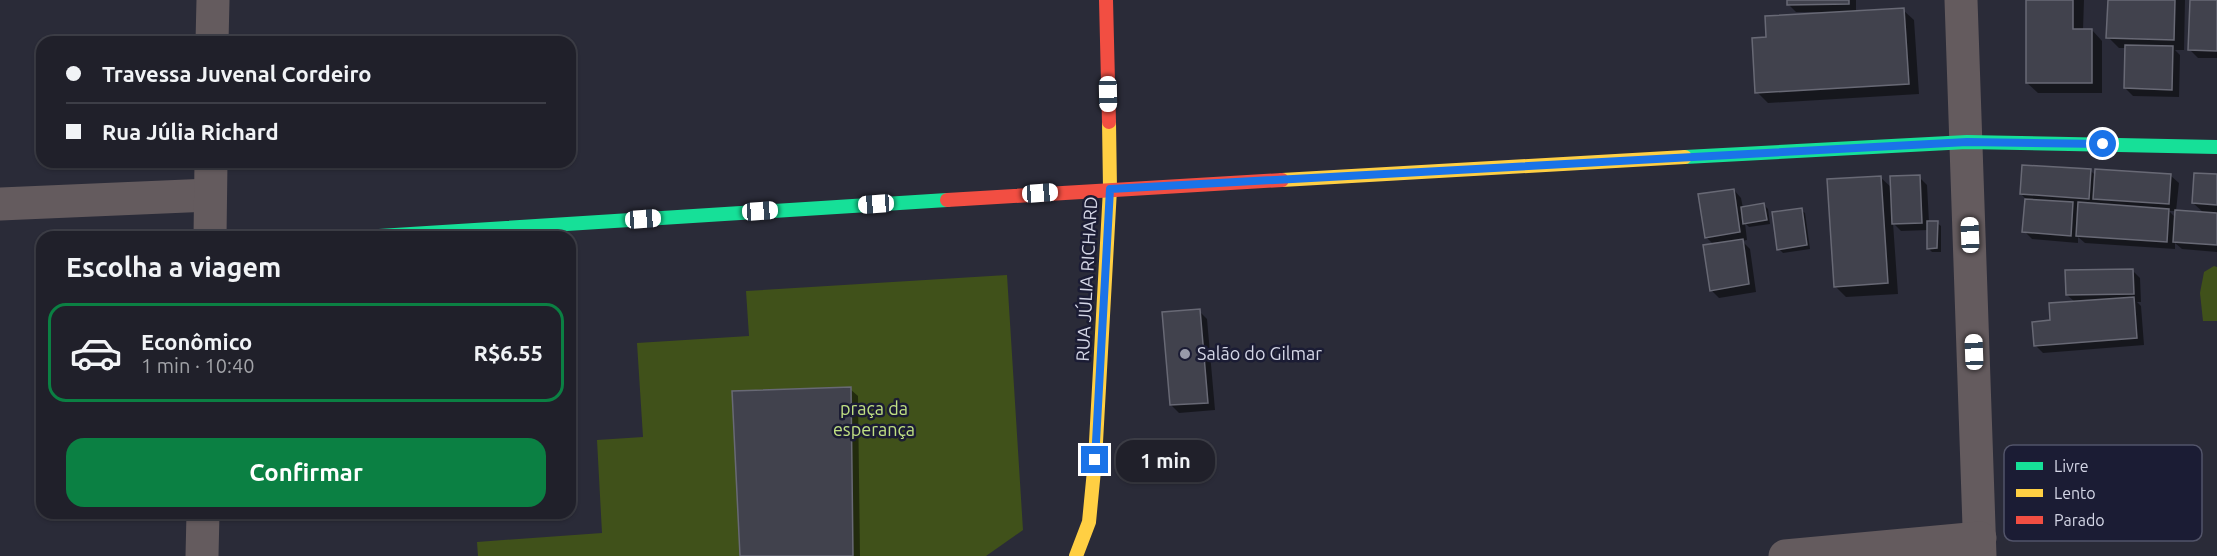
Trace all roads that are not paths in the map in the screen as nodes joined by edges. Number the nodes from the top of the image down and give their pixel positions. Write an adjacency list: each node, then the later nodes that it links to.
1 (213, 0): 4 (street)
2 (1106, 0): 8 (street, RUA JÚLIA RICHARD)
3 (1961, 0): 5 (street)
4 (212, 36)
5 (1967, 142): 6 (street); 8 (street); 14 (street)
6 (2217, 147)
7 (211, 168): 9 (street)
8 (1110, 189): 12 (street); 16 (street, RUA JÚLIA RICHARD)
9 (210, 195): 10 (street); 11 (street)
10 (0, 204)
11 (210, 231)
12 (456, 231)
13 (203, 519): 15 (street)
14 (1980, 547): 17 (street)
15 (202, 556)
16 (1076, 556)
17 (1785, 556)

